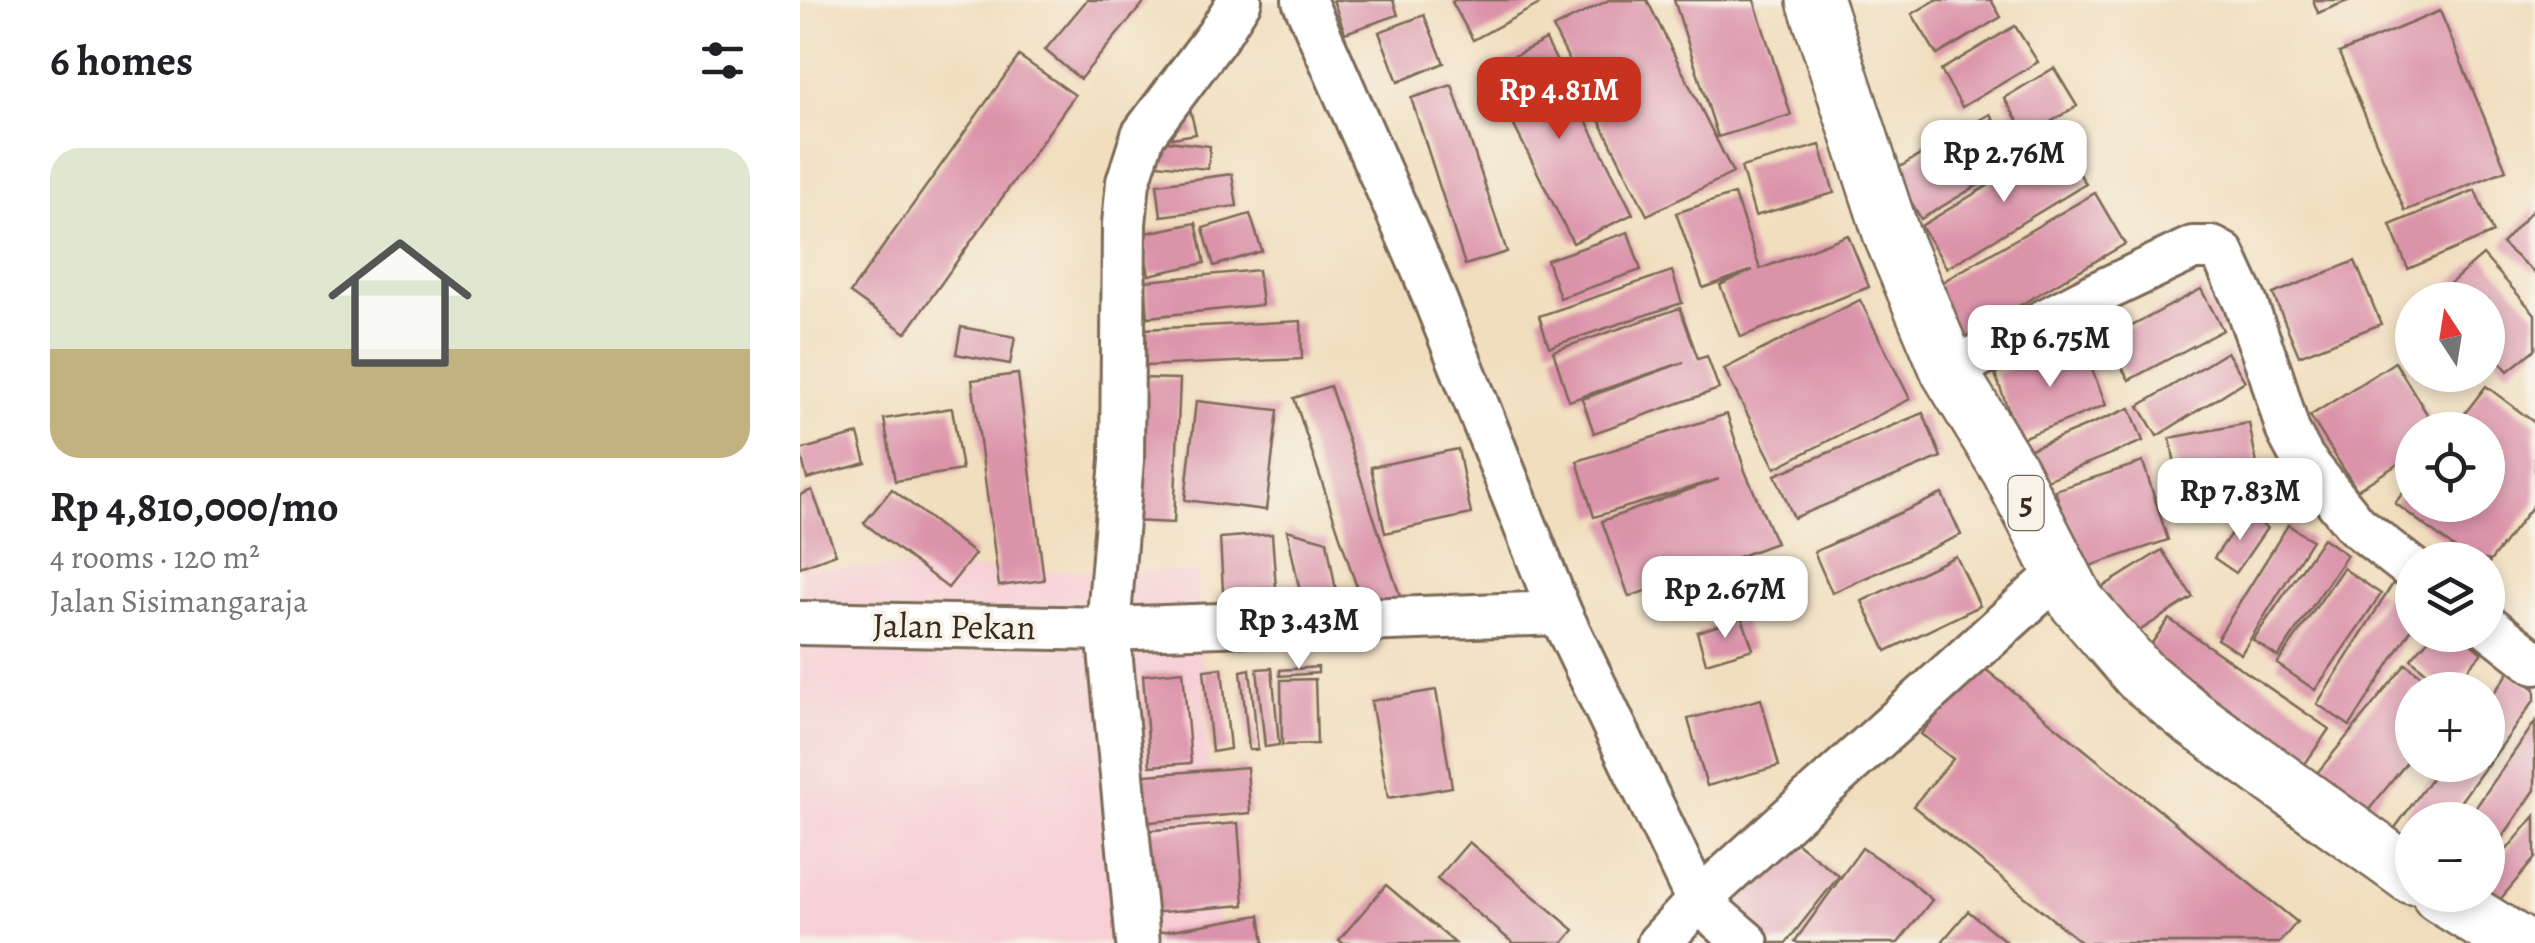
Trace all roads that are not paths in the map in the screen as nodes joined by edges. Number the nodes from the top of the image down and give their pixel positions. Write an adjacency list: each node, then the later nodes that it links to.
1 (1240, 0): 10 (street)
2 (1304, 0): 8 (street)
3 (1815, 0): 5 (highway, 5)
4 (1837, 0): 5 (highway, 5)
5 (1957, 367): 6 (street); 7 (highway, 5); 13 (highway, 5)
6 (2395, 556)
7 (2061, 572): 14 (highway, 5); 15 (street)
8 (1560, 613): 10 (street, Jalan Pekan); 15 (street)
9 (800, 623): 10 (street, Jalan Pekan)
10 (1108, 629): 19 (street)
11 (2505, 639): 12 (street)
12 (2535, 662)
13 (2395, 849)
14 (2395, 864)
15 (1698, 901): 20 (street); 21 (street)
16 (2467, 912): 22 (highway)
17 (2495, 912): 18 (highway)
18 (2535, 936)
19 (1138, 943)
20 (1658, 943)
21 (1746, 943)
22 (2517, 943)

